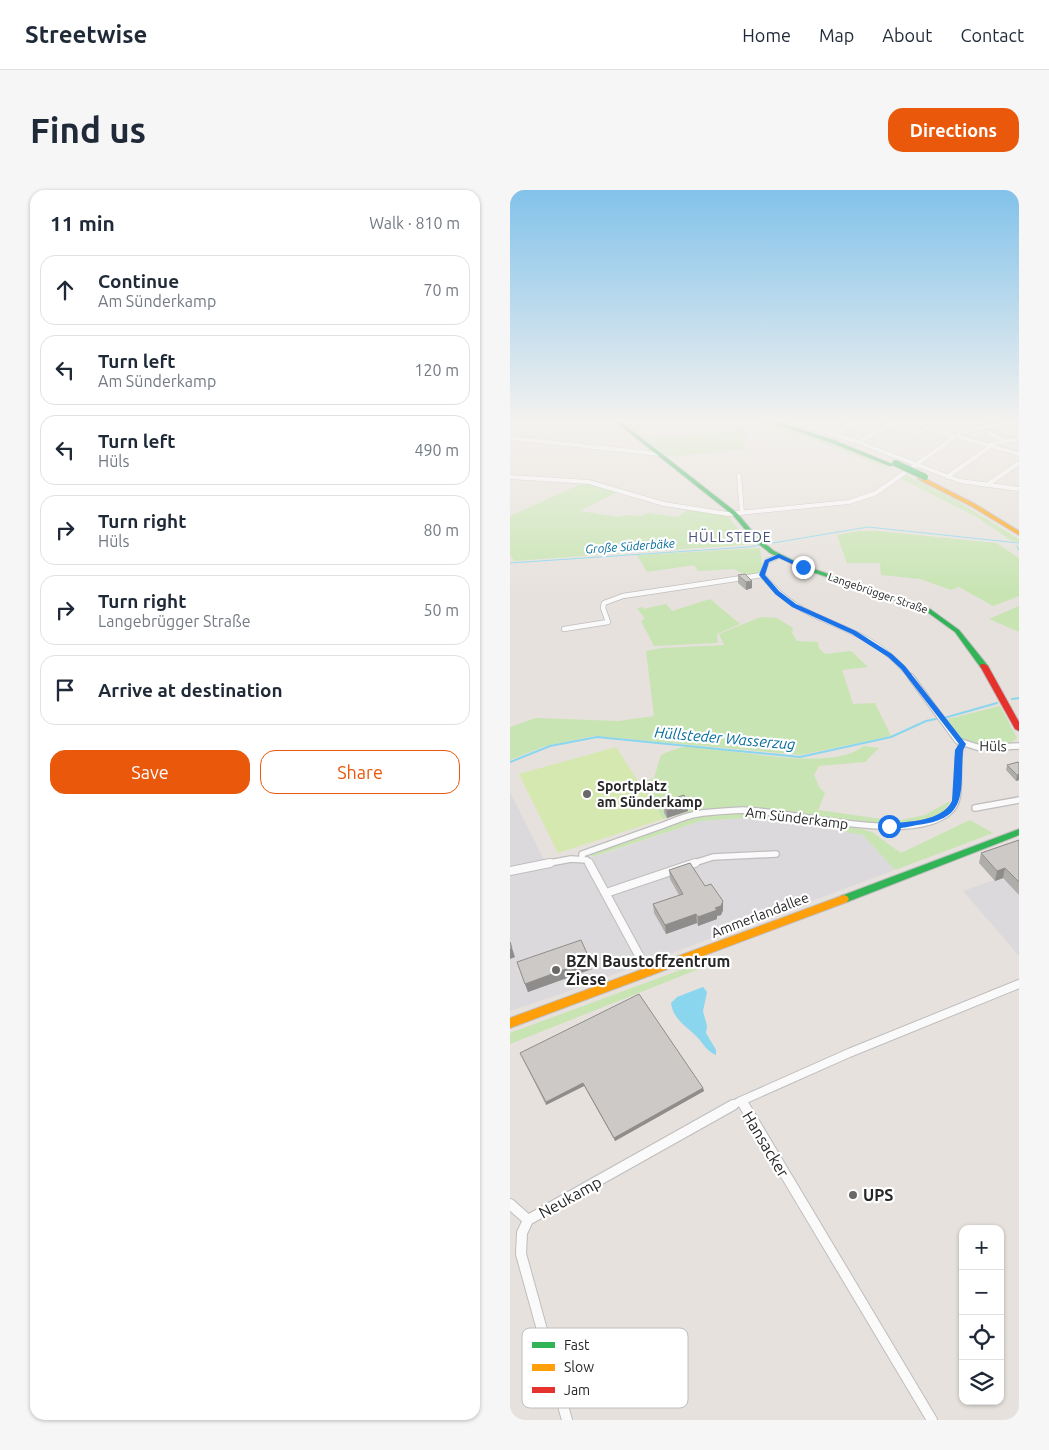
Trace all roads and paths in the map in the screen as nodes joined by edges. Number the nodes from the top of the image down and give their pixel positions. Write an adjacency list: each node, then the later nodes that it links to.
1 (548, 479): 11 (street)
2 (692, 479): 11 (main road, Langebrügger Straße)
3 (739, 479): 11 (street)
4 (895, 479): 11 (street)
5 (926, 479): 13 (main road)
6 (927, 479): 12 (main road)
7 (958, 479): 9 (street)
8 (996, 479): 9 (street)
9 (987, 486): 10 (street)
10 (1019, 489)
11 (738, 514): 14 (main road, Langebrügger Straße)
12 (1019, 528)
13 (1019, 533)
14 (779, 556): 15 (street); 17 (main road, Langebrügger Straße)
15 (762, 575): 16 (street); 18 (street, Hüls)
16 (564, 629)
17 (1018, 723)
18 (962, 744): 19 (street, Hüls); 24 (street, Am Sünderkamp)
19 (1019, 746)
20 (1019, 800): 21 (street)
21 (975, 808)
22 (1019, 832): 27 (main road, Ammerlandallee)
23 (776, 854): 26 (street)
24 (582, 859): 25 (street); 26 (street)
25 (510, 871)
26 (606, 893): 27 (street)
27 (648, 972): 29 (main road, Ammerlandallee)
28 (1019, 984): 30 (street, Hansacker)
29 (510, 1023)
30 (741, 1101): 32 (street, Neukamp); 34 (street, Hansacker)
31 (510, 1204): 32 (street)
32 (528, 1220): 33 (street, Neukamp)
33 (542, 1328)
34 (932, 1420)

